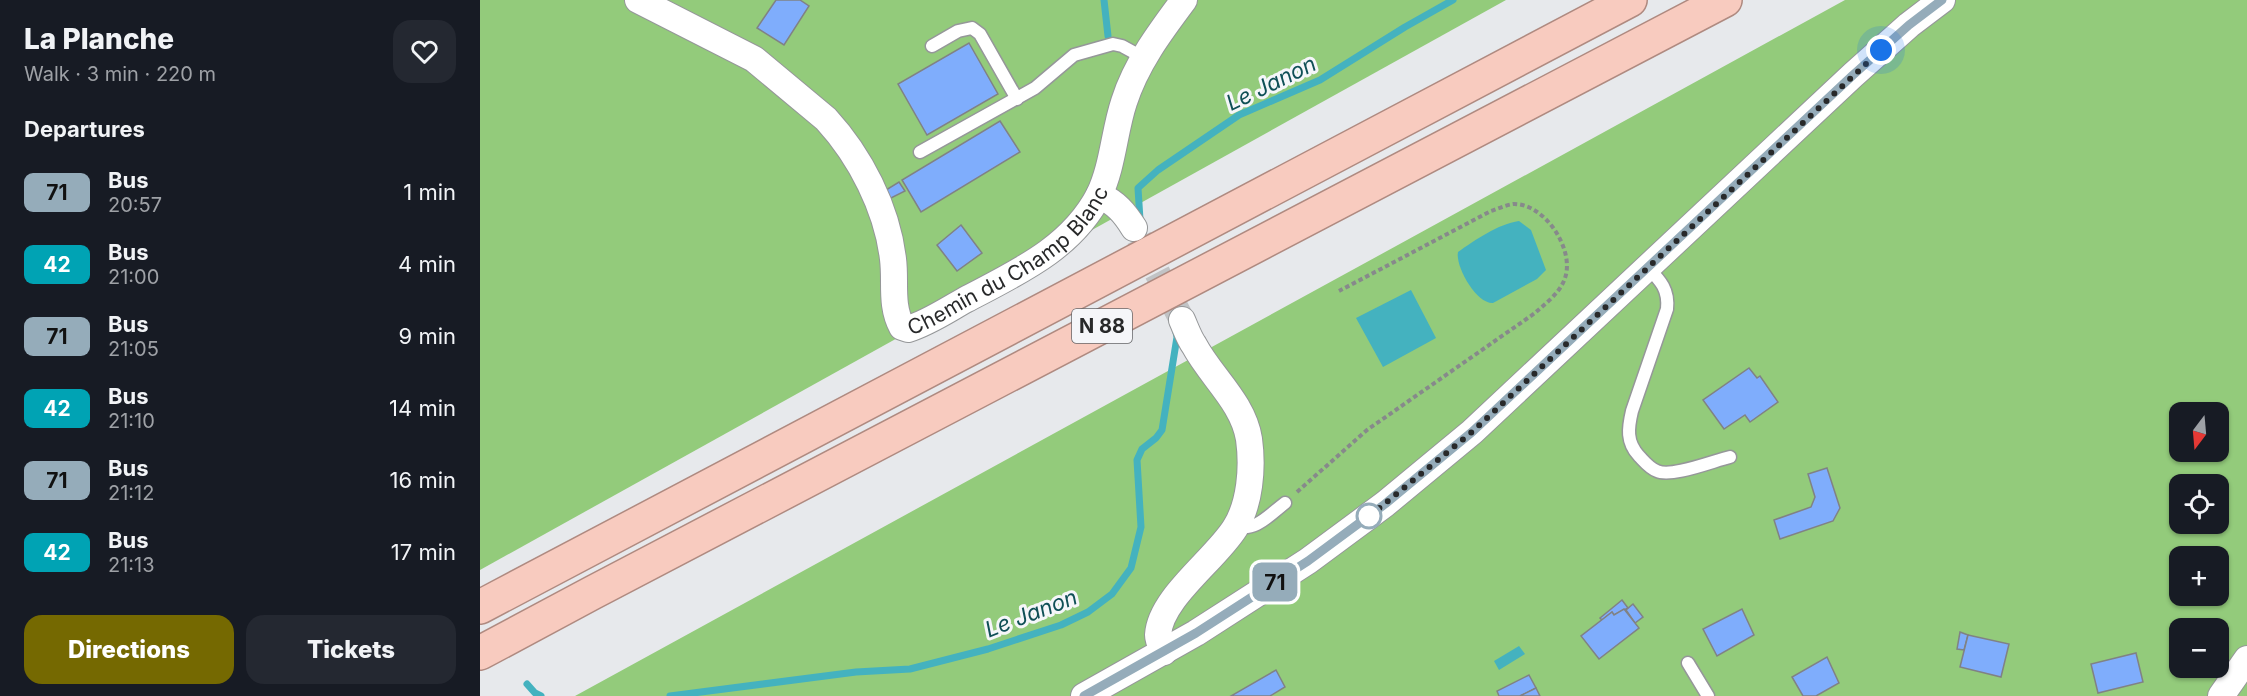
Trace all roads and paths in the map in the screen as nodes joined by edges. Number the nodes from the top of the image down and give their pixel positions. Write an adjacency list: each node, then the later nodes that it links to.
1 (638, 0): 10 (street, Chemin du Champ Blanc)
2 (1184, 0): 7 (street, Chemin du Champ Blanc)
3 (1630, 0): 18 (highway, N 88)
4 (1725, 0): 20 (highway, N 88)
5 (1942, 0): 12 (street)
6 (932, 46): 8 (lane)
7 (1144, 58): 8 (lane); 10 (street, Chemin du Champ Blanc)
8 (1017, 99): 9 (lane)
9 (920, 152)
10 (1099, 195): 11 (street)
11 (1134, 228)
12 (1648, 268): 15 (lane); 19 (street)
13 (1339, 291): 16 (path)
14 (1182, 320): 17 (street)
15 (1730, 457)
16 (1285, 503): 17 (lane)
17 (1236, 526): 19 (street)
18 (480, 607)
19 (1164, 652): 23 (street)
20 (480, 653)
21 (2247, 659): 25 (street)
22 (1688, 663): 24 (lane)
23 (1084, 696)
24 (1708, 696)
25 (2221, 696)

